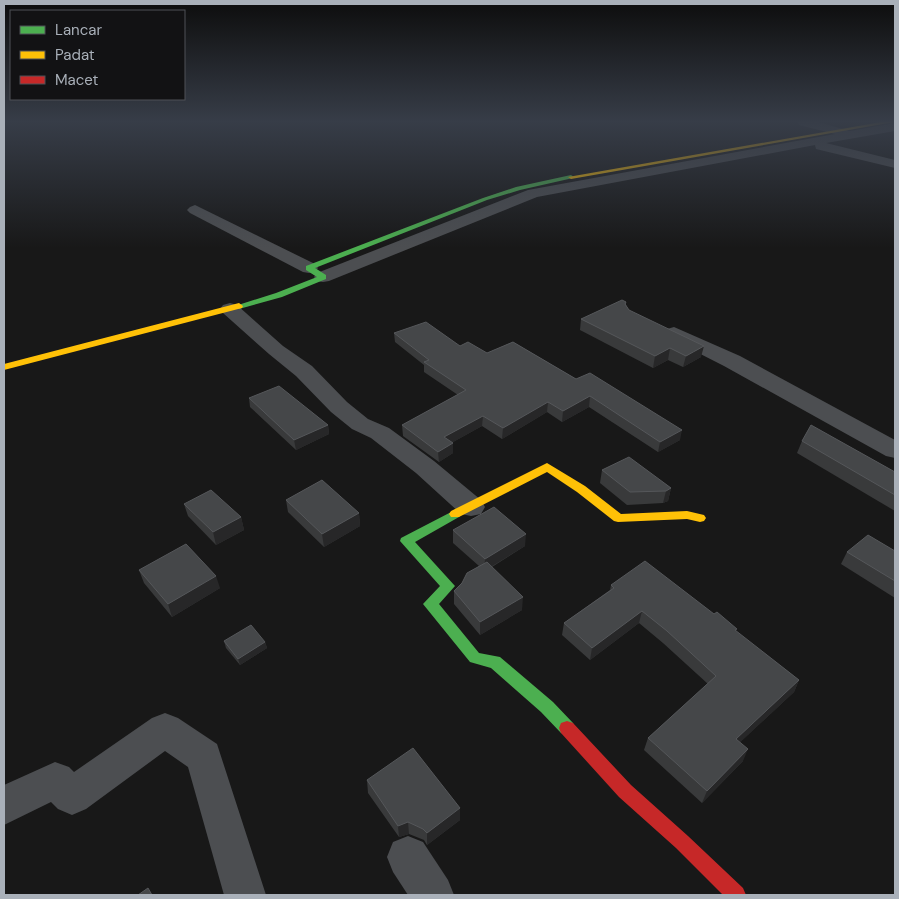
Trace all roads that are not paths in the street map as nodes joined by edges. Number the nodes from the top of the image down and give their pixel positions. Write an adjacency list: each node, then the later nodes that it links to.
1 (643, 164): 4 (street)
2 (693, 164): 4 (street)
3 (195, 210): 4 (street)
4 (316, 273): 5 (street)
5 (230, 309): 7 (street); 9 (street)
6 (657, 325): 8 (street)
7 (4, 368)
8 (895, 450)
9 (471, 508): 10 (street); 15 (street)
10 (700, 518)
11 (4, 806): 13 (street)
12 (408, 857): 14 (street)
13 (245, 895)
14 (433, 895)
15 (736, 895)

